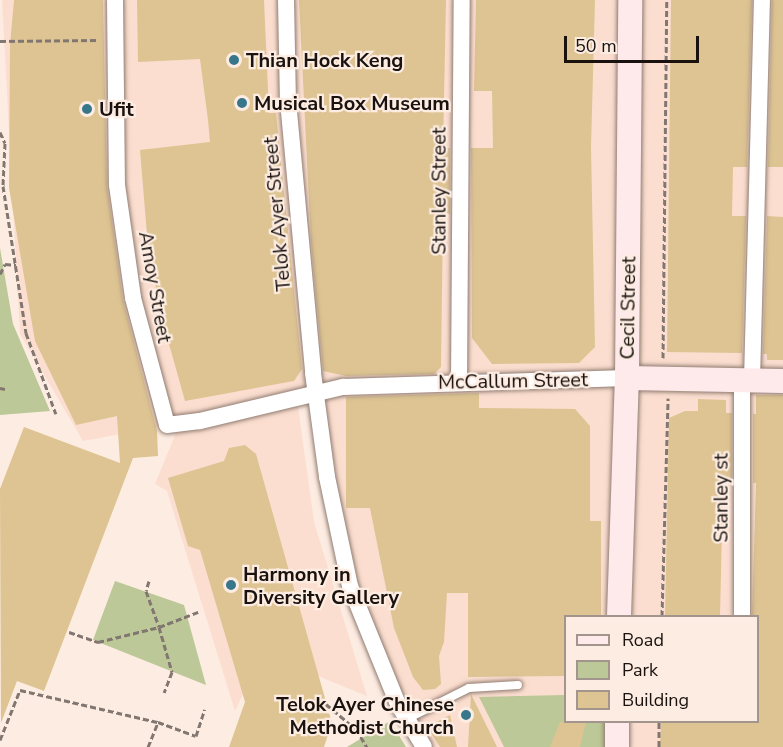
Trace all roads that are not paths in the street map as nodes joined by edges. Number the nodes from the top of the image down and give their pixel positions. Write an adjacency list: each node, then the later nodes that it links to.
1 (115, 0): 10 (street, Amoy Street)
2 (286, 0): 10 (street, Telok Ayer Street)
3 (462, 0): 9 (street, Stanley Street)
4 (630, 0): 6 (main road, Cecil Street)
5 (762, 0): 7 (street, Stanley st)
6 (627, 378): 7 (main road, McCallum Street); 9 (street, McCallum Street); 11 (main road, Cecil Street)
7 (747, 380): 8 (main road, McCallum Street); 12 (street, Stanley st)
8 (783, 381)
9 (459, 382): 10 (street, McCallum Street)
10 (308, 394): 14 (street, Telok Ayer Street)
11 (619, 615)
12 (742, 615)
13 (518, 684): 14 (lane)
14 (407, 719): 16 (street, Telok Ayer Street)
15 (617, 723): 17 (main road)
16 (424, 747)
17 (617, 747)

